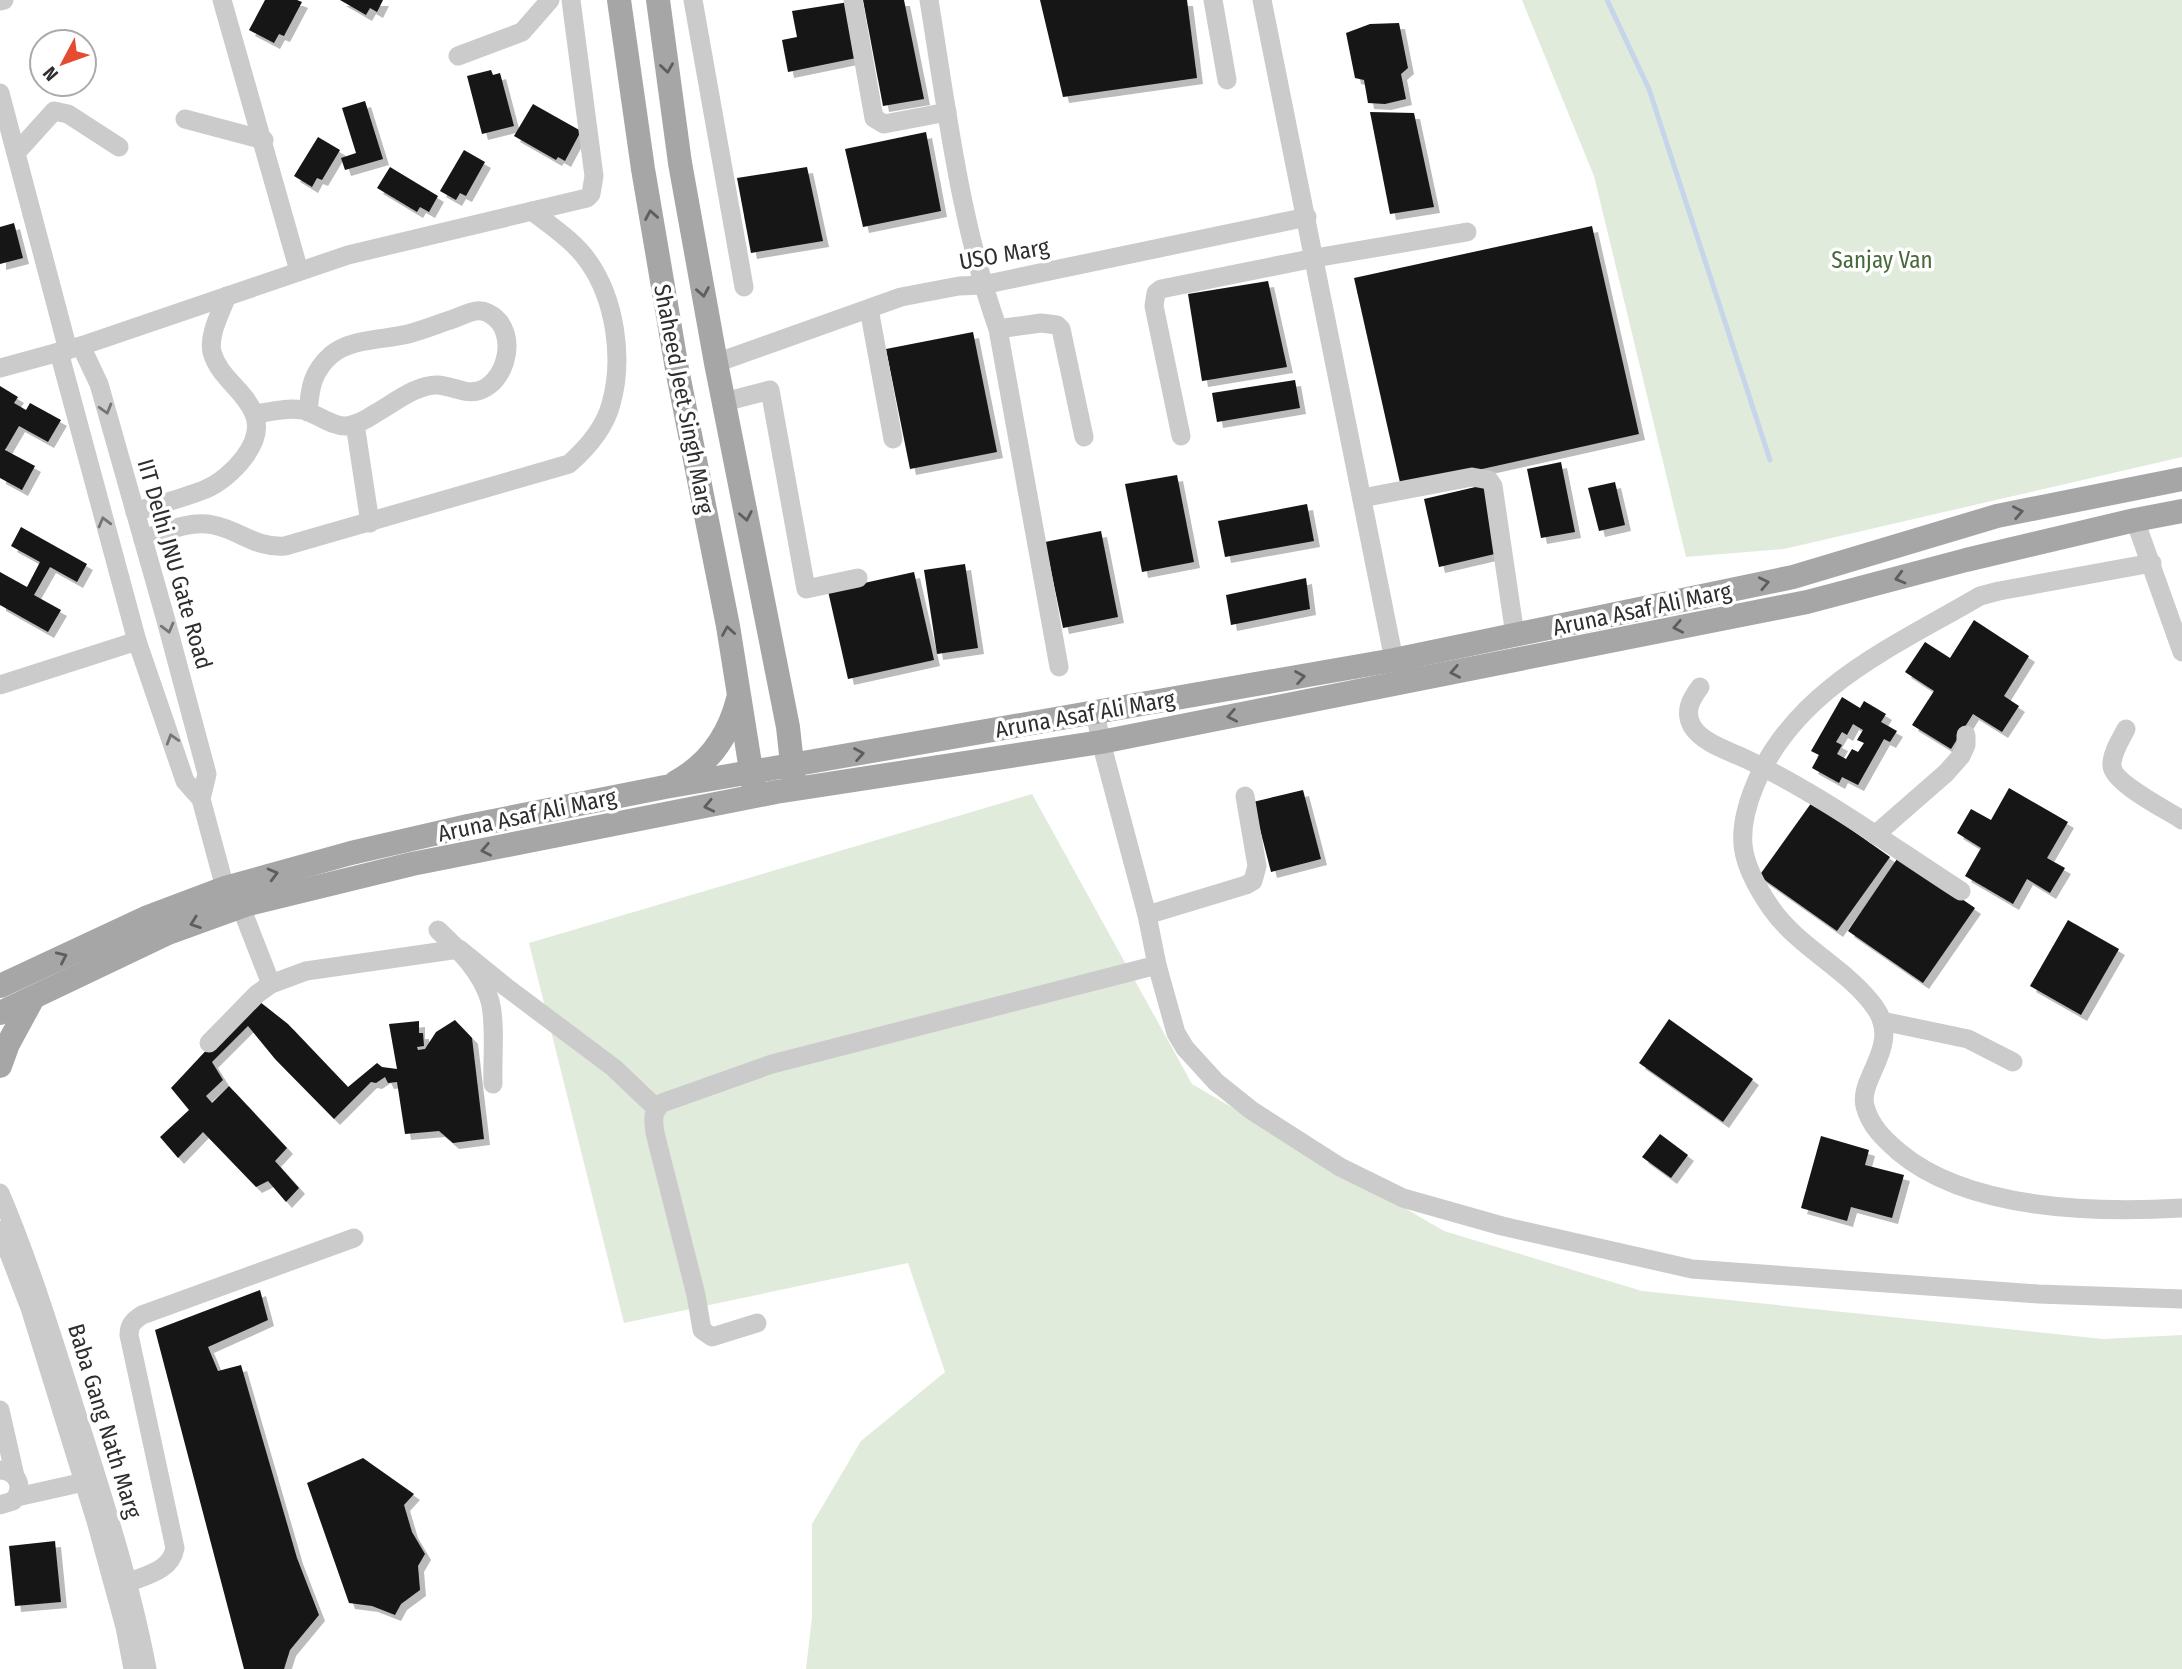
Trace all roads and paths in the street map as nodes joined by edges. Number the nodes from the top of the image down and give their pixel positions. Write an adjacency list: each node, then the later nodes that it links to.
1 (222, 0): 16 (street)
2 (550, 0): 11 (street)
3 (571, 0): 19 (street)
4 (619, 0): 55 (main road, Shaheed Jeet Singh Marg, one-way to 4)
5 (658, 0): 30 (main road, Shaheed Jeet Singh Marg, one-way to 30)
6 (694, 0): 25 (street)
7 (853, 0): 14 (street)
8 (929, 0): 14 (street)
9 (1213, 0): 12 (street)
10 (1262, 0): 20 (street)
11 (458, 56)
12 (1227, 80)
13 (0, 93): 18 (street)
14 (947, 112): 24 (street)
15 (185, 118): 16 (street)
16 (264, 140): 23 (street)
17 (119, 147): 18 (street)
18 (16, 153): 29 (street)
19 (532, 211): 23 (street); 44 (street)
20 (1307, 217): 22 (street); 24 (street, USO Marg)
21 (1467, 232): 22 (street)
22 (1315, 258): 36 (street); 40 (street)
23 (299, 271): 26 (street)
24 (983, 285): 27 (street, USO Marg); 28 (street)
25 (744, 287)
26 (227, 296): 29 (street); 34 (street)
27 (869, 309): 30 (street, USO Marg); 38 (street)
28 (998, 329): 37 (street); 52 (street)
29 (69, 349): 31 (street); 42 (street, IIT Delhi JNU Gate Road, one-way to 42); 49 (street, IIT Delhi JNU Gate Road, one-way to 29)
30 (716, 363): 32 (main road, Shaheed Jeet Singh Marg)
31 (0, 368)
32 (724, 402): 47 (street); 61 (main road, Shaheed Jeet Singh Marg, one-way to 61)
33 (308, 412): 34 (street); 35 (street); 35 (street)
34 (255, 414): 42 (street)
35 (355, 424): 44 (street)
36 (1181, 436)
37 (1084, 437)
38 (893, 439)
39 (2182, 480): 48 (main road, Aruna Asaf Ali Marg, one-way to 39)
40 (1362, 498): 48 (street); 51 (street)
41 (2182, 511): 43 (main road, Aruna Asaf Ali Marg)
42 (135, 512): 45 (street, IIT Delhi JNU Gate Road)
43 (2135, 520): 46 (street); 59 (main road, Aruna Asaf Ali Marg, one-way to 59)
44 (370, 523): 45 (street)
45 (143, 538): 65 (street, IIT Delhi JNU Gate Road, one-way to 65)
46 (2152, 564): 50 (street); 60 (street)
47 (858, 578)
48 (1515, 635): 51 (main road, Aruna Asaf Ali Marg)
49 (137, 641): 53 (street); 65 (street, IIT Delhi JNU Gate Road, one-way to 49)
50 (2182, 652)
51 (1394, 660): 56 (main road, Aruna Asaf Ali Marg, one-way to 51)
52 (1059, 667)
53 (0, 685)
54 (1700, 687): 60 (street)
55 (738, 699): 62 (main road, Shaheed Jeet Singh Marg); 63 (main road)
56 (1095, 712): 59 (street); 61 (main road, Aruna Asaf Ali Marg, one-way to 56)
57 (2126, 729): 66 (street)
58 (1966, 735): 67 (street)
59 (1101, 742): 61 (main road, Aruna Asaf Ali Marg); 71 (street)
60 (1763, 767): 67 (street); 79 (street)
61 (794, 778): 62 (main road, Aruna Asaf Ali Marg)
62 (753, 785): 63 (main road, Aruna Asaf Ali Marg); 70 (main road, Aruna Asaf Ali Marg, one-way to 70)
63 (665, 787): 68 (main road, Aruna Asaf Ali Marg, one-way to 63)
64 (1245, 796): 71 (street)
65 (201, 799): 68 (street, IIT Delhi JNU Gate Road)
66 (2182, 820)
67 (1875, 835): 69 (street)
68 (225, 888): 76 (main road, Aruna Asaf Ali Marg, one-way to 68)
69 (1961, 891)
70 (241, 907): 75 (street); 77 (main road, Aruna Asaf Ali Marg, one-way to 77)
71 (1147, 915): 74 (street)
72 (438, 930): 73 (street)
73 (459, 949): 75 (street); 83 (street); 84 (street)
74 (1157, 965): 84 (street); 89 (street)
75 (271, 984): 80 (street)
76 (0, 986)
77 (33, 998): 78 (main road, Aruna Asaf Ali Marg); 82 (main road)
78 (0, 1013)
79 (1882, 1021): 81 (street); 86 (street)
80 (209, 1043)
81 (2013, 1062)
82 (0, 1066)
83 (493, 1084)
84 (656, 1108): 90 (street)
85 (0, 1193): 92 (street, Baba Gang Nath Marg)
86 (2182, 1208)
87 (0, 1230): 92 (street, Baba Gang Nath Marg)
88 (354, 1238): 96 (street)
89 (2182, 1299)
90 (757, 1323)
91 (0, 1410): 93 (street)
92 (81, 1449): 94 (street, Baba Gang Nath Marg); 96 (street, Baba Gang Nath Marg)
93 (8, 1473): 95 (street)
94 (84, 1482): 95 (street); 97 (street, Baba Gang Nath Marg)
95 (8, 1501)
96 (127, 1583): 98 (street, Baba Gang Nath Marg)
97 (133, 1669)
98 (147, 1669)

